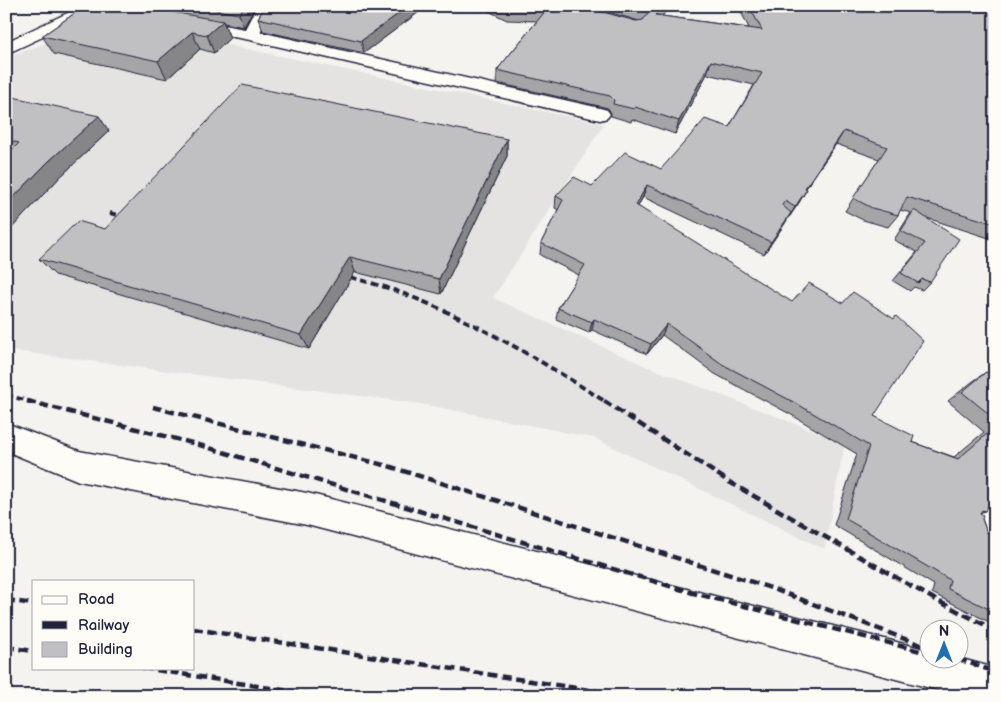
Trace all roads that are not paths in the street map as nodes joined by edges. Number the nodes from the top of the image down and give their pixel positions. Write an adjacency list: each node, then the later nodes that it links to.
1 (266, 6): 4 (street)
2 (126, 12): 5 (street)
3 (173, 21): 4 (street)
4 (250, 35): 6 (street)
5 (6, 49)
6 (600, 114)
7 (6, 437): 8 (street)
8 (988, 684)

